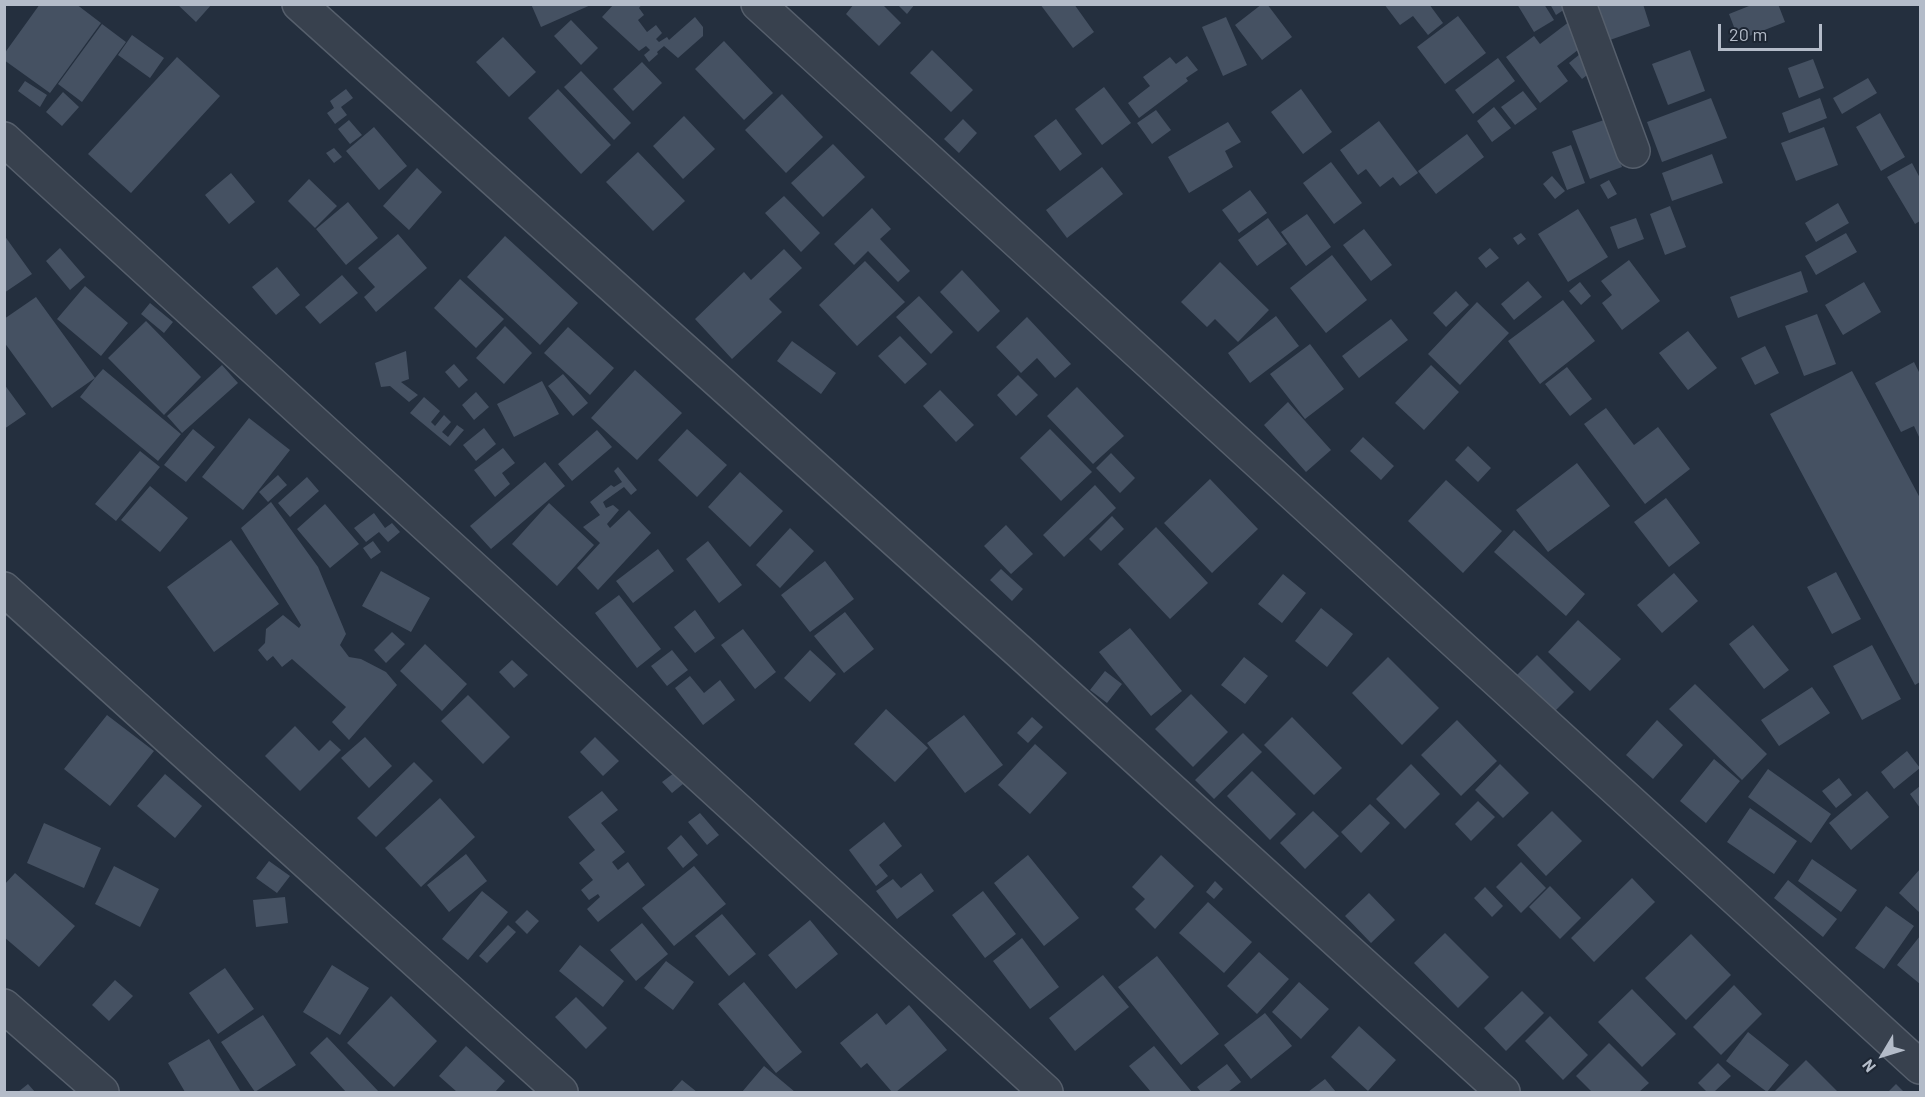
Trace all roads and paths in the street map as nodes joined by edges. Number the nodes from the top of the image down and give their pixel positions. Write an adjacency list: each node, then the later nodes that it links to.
1 (299, 4): 12 (street)
2 (758, 4): 8 (street)
3 (1580, 4): 5 (street)
4 (4, 138): 11 (street)
5 (1633, 151)
6 (4, 589): 10 (street)
7 (4, 1006): 9 (street)
8 (1920, 1067)
9 (102, 1092)
10 (561, 1092)
11 (1046, 1092)
12 (1503, 1092)

